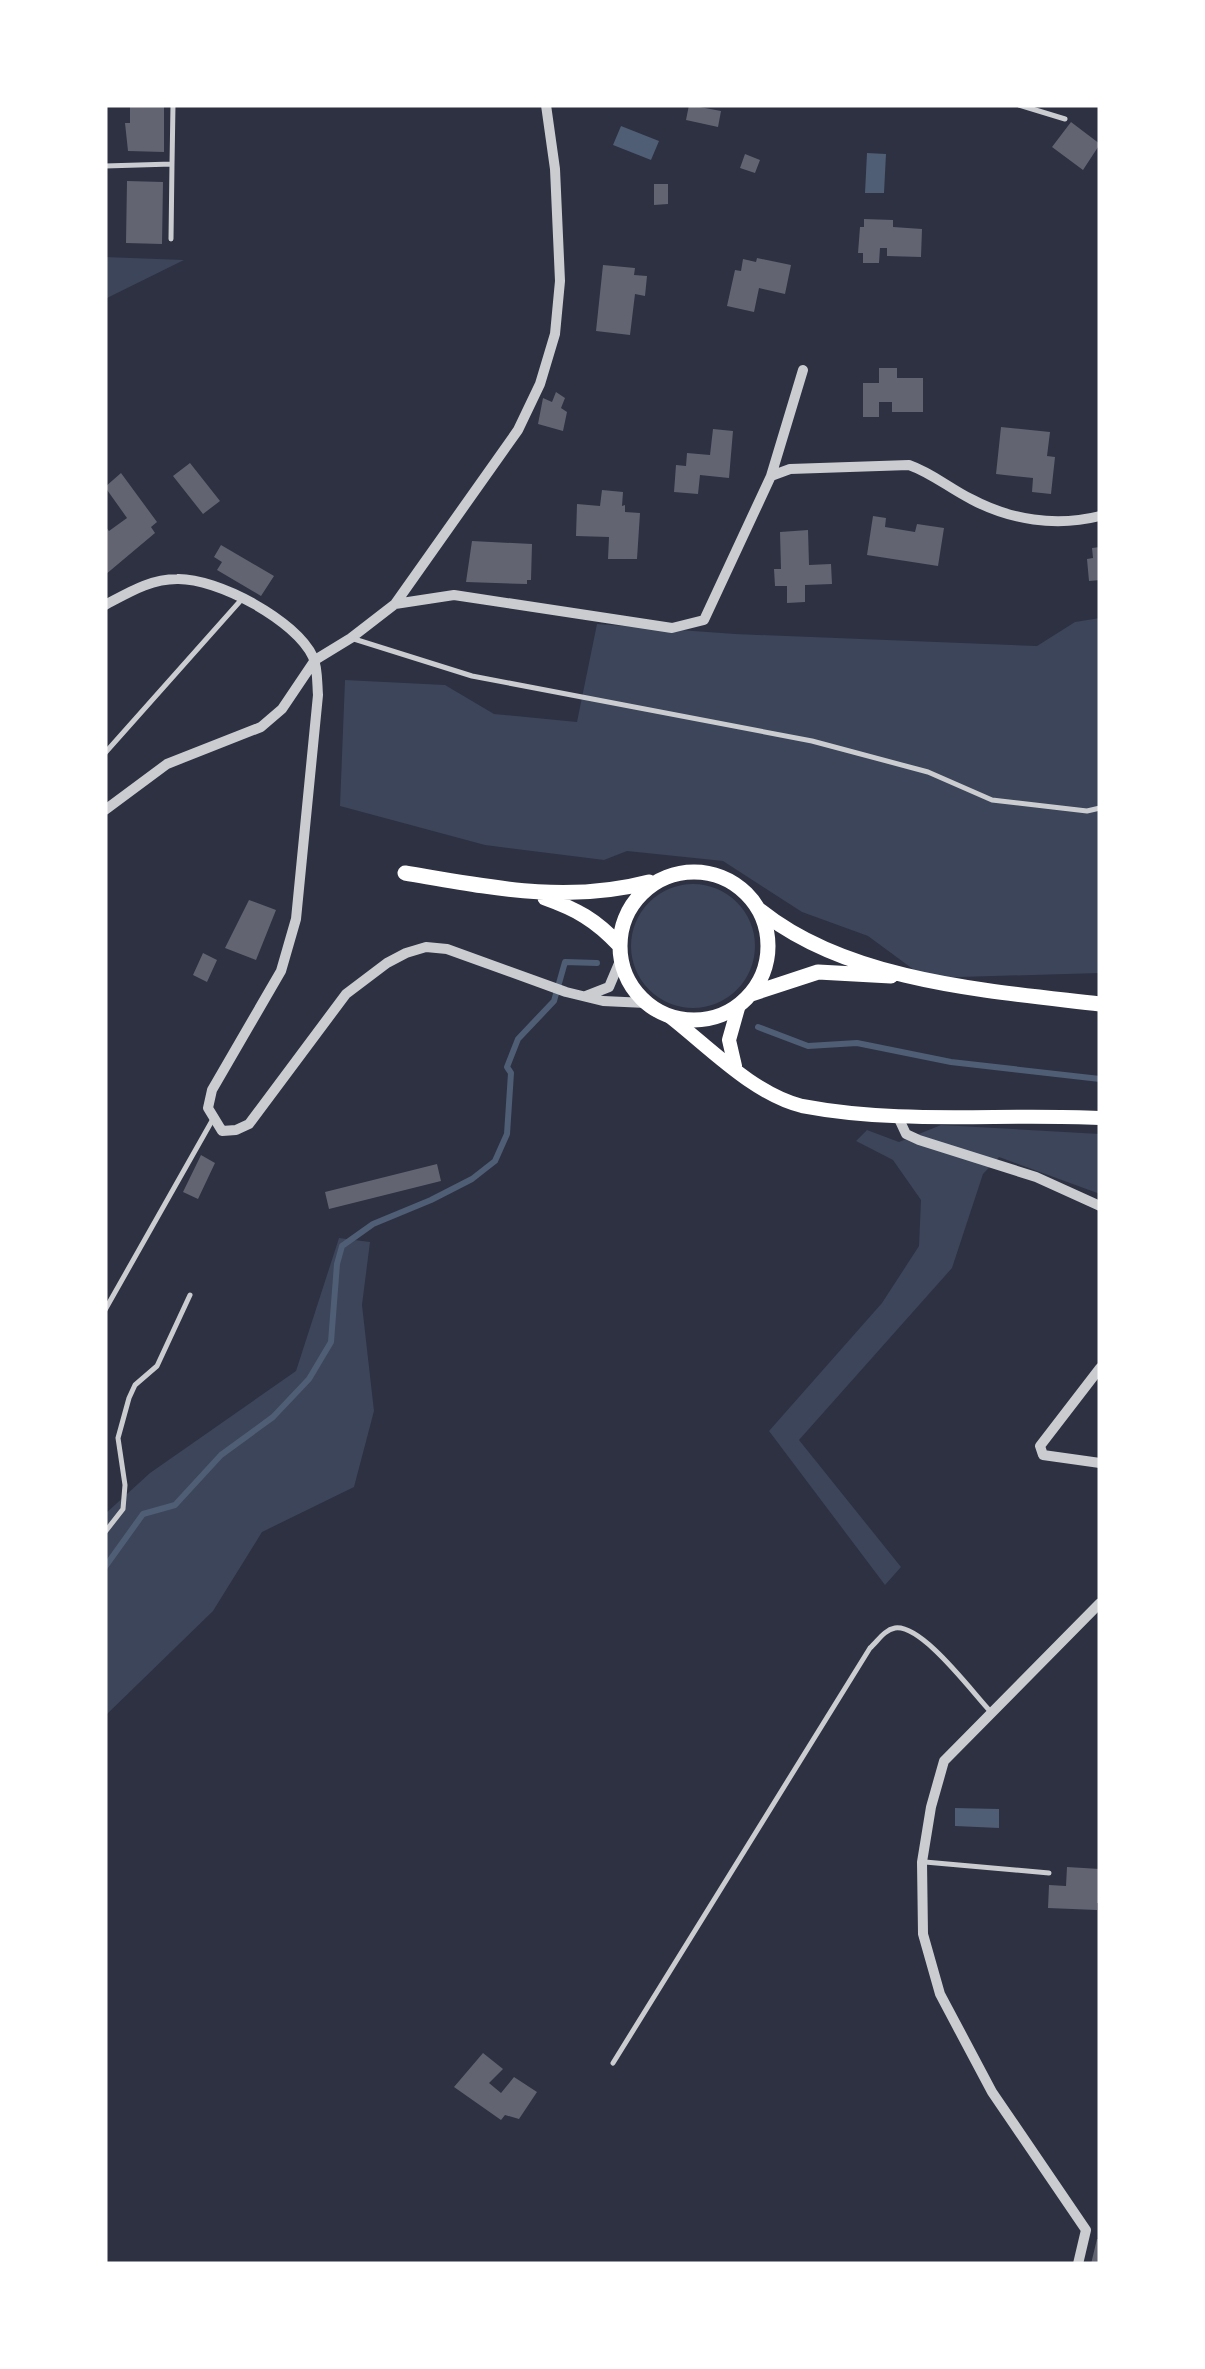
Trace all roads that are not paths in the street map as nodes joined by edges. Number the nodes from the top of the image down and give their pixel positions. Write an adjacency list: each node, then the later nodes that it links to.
1 (173, 105): 5 (lane)
2 (546, 105): 12 (street)
3 (1019, 105): 4 (lane)
4 (1065, 119)
5 (172, 164): 6 (lane); 7 (lane)
6 (105, 166)
7 (171, 239)
8 (803, 370): 9 (street)
9 (770, 476): 10 (street); 12 (street)
10 (1100, 516)
11 (242, 599): 13 (street); 15 (street); 16 (lane)
12 (395, 604): 14 (street)
13 (105, 605)
14 (351, 638): 15 (street); 17 (lane)
15 (315, 660): 18 (street); 33 (street)
16 (105, 753)
17 (1100, 808)
18 (105, 810)
19 (405, 873): 21 (main road)
20 (658, 880): 21 (main road); 22 (main road); 23 (main road)
21 (532, 894): 23 (main road)
22 (759, 910): 24 (main road); 25 (main road)
23 (620, 952): 26 (street); 27 (main road)
24 (925, 978): 25 (main road); 28 (main road)
25 (750, 994): 29 (main road)
26 (585, 996): 27 (street); 33 (street)
27 (646, 1003): 30 (main road)
28 (1100, 1004)
29 (738, 1008): 30 (main road); 31 (main road)
30 (668, 1016): 31 (main road)
31 (735, 1067): 34 (main road)
32 (1100, 1118): 34 (main road)
33 (212, 1119): 37 (lane)
34 (899, 1119): 35 (street)
35 (1100, 1206)
36 (190, 1295): 40 (lane)
37 (105, 1310)
38 (1100, 1368): 39 (street)
39 (1100, 1462)
40 (105, 1532)
41 (1100, 1603): 42 (street)
42 (991, 1712): 43 (street); 45 (lane)
43 (922, 1862): 44 (lane); 46 (street)
44 (1049, 1873)
45 (613, 2062)
46 (1086, 2230): 47 (street); 48 (street)
47 (1100, 2230)
48 (1078, 2264)

